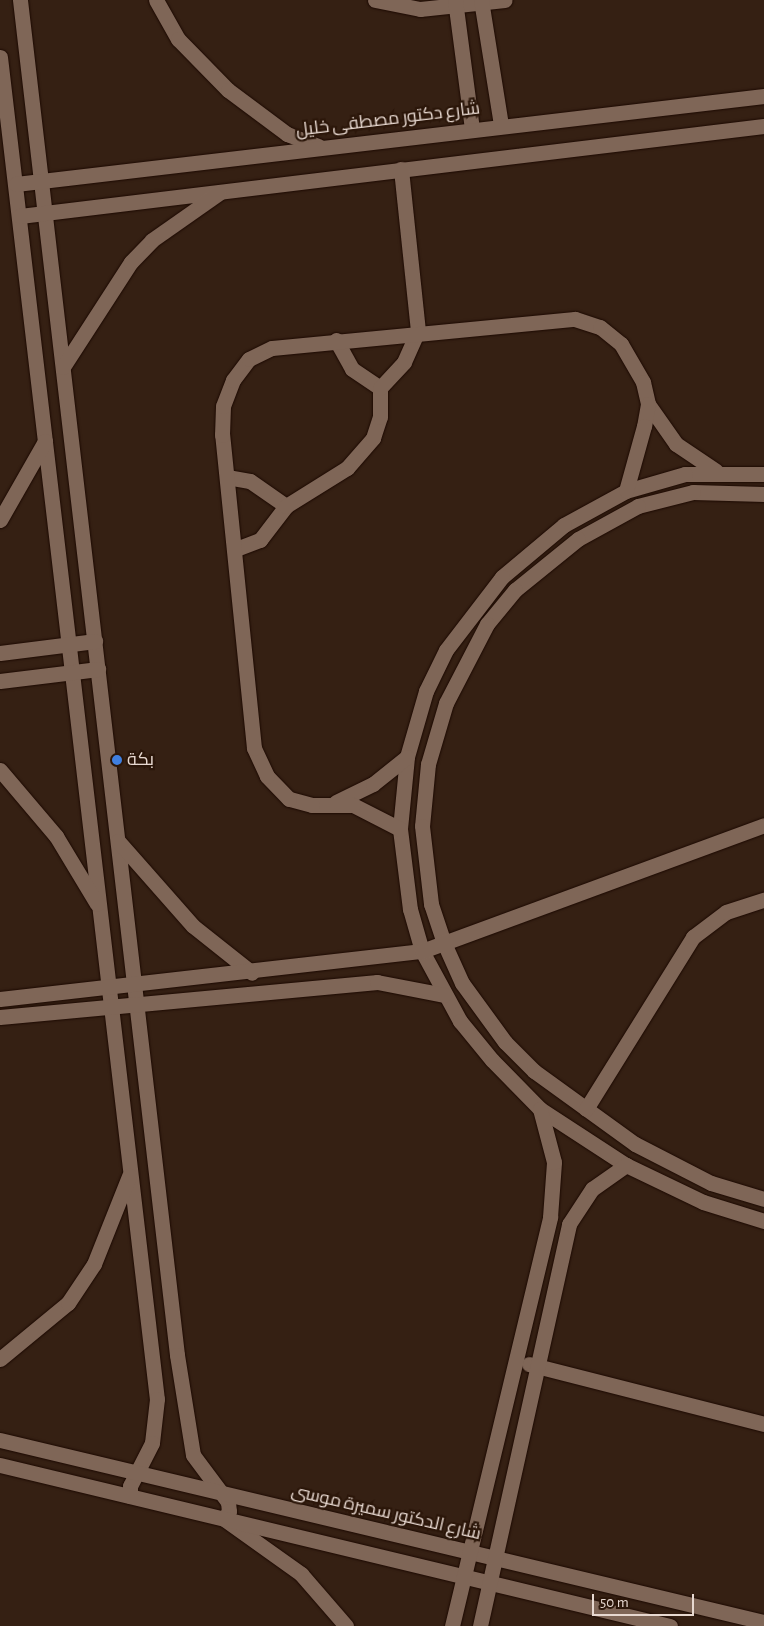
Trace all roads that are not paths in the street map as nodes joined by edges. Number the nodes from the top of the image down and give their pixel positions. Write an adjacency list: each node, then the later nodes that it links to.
1 (20, 0): 14 (street)
2 (156, 0): 12 (street)
3 (374, 0): 6 (street)
4 (505, 0): 5 (street)
5 (481, 1): 6 (street); 9 (street)
6 (456, 3): 11 (street)
7 (0, 58): 15 (street)
8 (764, 96): 9 (street, شارع دكتور مصطفى خليل)
9 (501, 125): 11 (street, شارع دكتور مصطفى خليل)
10 (764, 126): 13 (street)
11 (472, 129): 12 (street, شارع دكتور مصطفى خليل)
12 (320, 146): 14 (street, شارع دكتور مصطفى خليل)
13 (401, 169): 16 (street); 19 (street)
14 (42, 181): 15 (street, شارع دكتور مصطفى خليل); 17 (street)
15 (16, 184): 18 (street)
16 (222, 191): 17 (street); 21 (street)
17 (46, 213): 18 (street); 21 (street)
18 (20, 216): 24 (street)
19 (418, 331): 20 (street); 22 (street); 23 (street)
20 (336, 340): 22 (street); 27 (street)
21 (63, 367): 33 (street)
22 (380, 388): 30 (street)
23 (648, 404): 25 (street); 28 (street)
24 (45, 441): 31 (street); 34 (street)
25 (716, 471): 26 (street); 28 (street)
26 (764, 474)
27 (226, 477): 30 (street); 32 (street)
28 (626, 490): 39 (street)
29 (764, 494): 47 (street)
30 (286, 506): 32 (street)
31 (0, 520)
32 (236, 549): 41 (street)
33 (95, 642): 34 (street); 36 (street)
34 (69, 645): 35 (street); 37 (street)
35 (0, 653)
36 (98, 669): 37 (street); 44 (street)
37 (72, 672): 38 (street); 46 (street)
38 (0, 681)
39 (407, 756): 41 (street); 43 (street)
40 (0, 770): 46 (street)
41 (335, 803): 43 (street)
42 (764, 825): 47 (street)
43 (400, 829): 48 (street)
44 (118, 842): 49 (street); 50 (street)
45 (764, 900): 58 (street)
46 (100, 910): 51 (street)
47 (444, 943): 48 (street); 57 (street)
48 (422, 951): 49 (street); 52 (street)
49 (252, 973): 50 (street)
50 (135, 986): 51 (street); 54 (street)
51 (109, 989): 53 (street); 55 (street)
52 (444, 994): 54 (street); 59 (street)
53 (0, 999)
54 (137, 1003): 55 (street); 71 (street)
55 (111, 1006): 56 (street); 61 (street)
56 (0, 1017)
57 (566, 1094): 58 (street); 59 (street)
58 (586, 1109): 62 (street)
59 (544, 1112): 60 (street); 65 (street)
60 (626, 1165): 63 (street); 66 (street)
61 (130, 1173): 64 (street); 70 (street)
62 (764, 1199)
63 (764, 1221)
64 (0, 1359)
65 (518, 1362): 66 (street); 74 (street)
66 (539, 1367): 67 (street); 75 (street)
67 (764, 1424)
68 (0, 1440): 70 (street, شارع الدكتور سميرة موسى)
69 (0, 1465): 72 (street)
70 (138, 1472): 71 (street, شارع الدكتور سميرة موسى); 72 (street)
71 (224, 1494): 73 (street); 74 (street, شارع الدكتور سميرة موسى)
72 (130, 1496): 73 (street)
73 (224, 1519): 76 (street); 79 (street)
74 (470, 1552): 75 (street, شارع الدكتور سميرة موسى); 76 (street)
75 (496, 1558): 77 (street); 78 (street, شارع الدكتور سميرة موسى)
76 (464, 1577): 77 (street); 80 (street)
77 (490, 1583): 81 (street); 82 (street)
78 (764, 1622)
79 (346, 1626)
80 (452, 1626)
81 (480, 1626)
82 (670, 1626)

